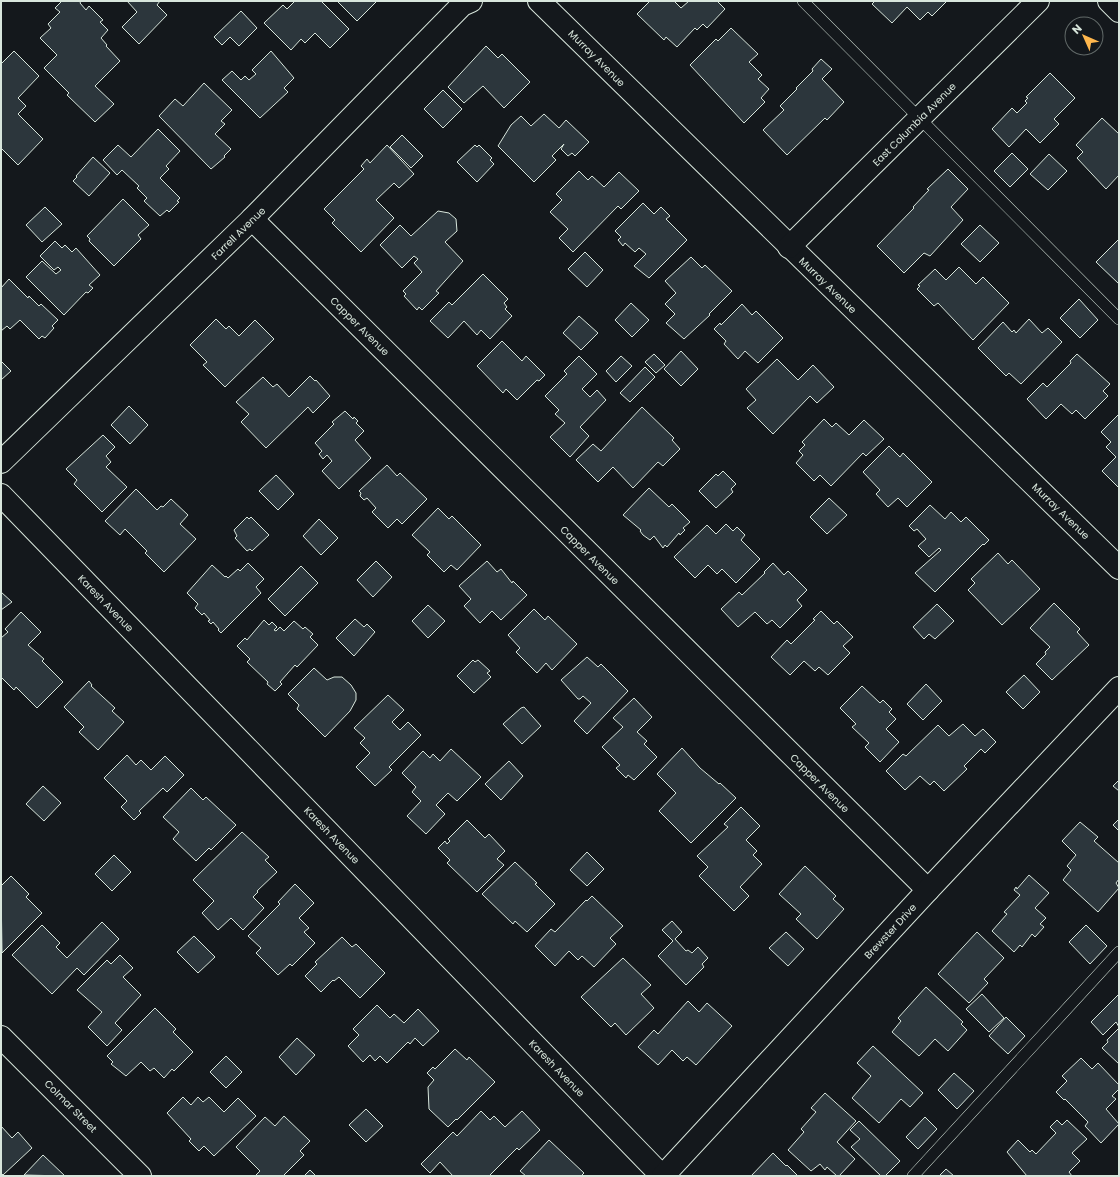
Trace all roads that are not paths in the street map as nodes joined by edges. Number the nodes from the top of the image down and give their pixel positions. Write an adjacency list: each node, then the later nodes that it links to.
1 (471, 1): 8 (street, Farrell Avenue)
2 (539, 1): 9 (street, Murray Avenue)
3 (803, 1): 7 (lane)
4 (1038, 1): 7 (street, East Columbia Avenue)
5 (1109, 1): 6 (street)
6 (1119, 11)
7 (920, 117): 9 (street, East Columbia Avenue); 10 (lane)
8 (252, 219): 11 (street, Farrell Avenue); 15 (street, Capper Avenue)
9 (789, 247): 13 (street, Murray Avenue)
10 (1119, 319)
11 (1, 462)
12 (1, 494): 19 (street, Karesh Avenue)
13 (1119, 568)
14 (1119, 688): 15 (street, Brewster Drive)
15 (928, 890): 19 (street, Brewster Drive)
16 (1119, 952): 20 (lane)
17 (1, 1037): 18 (street, Colmar Street)
18 (140, 1176)
19 (663, 1176)
20 (913, 1176)

